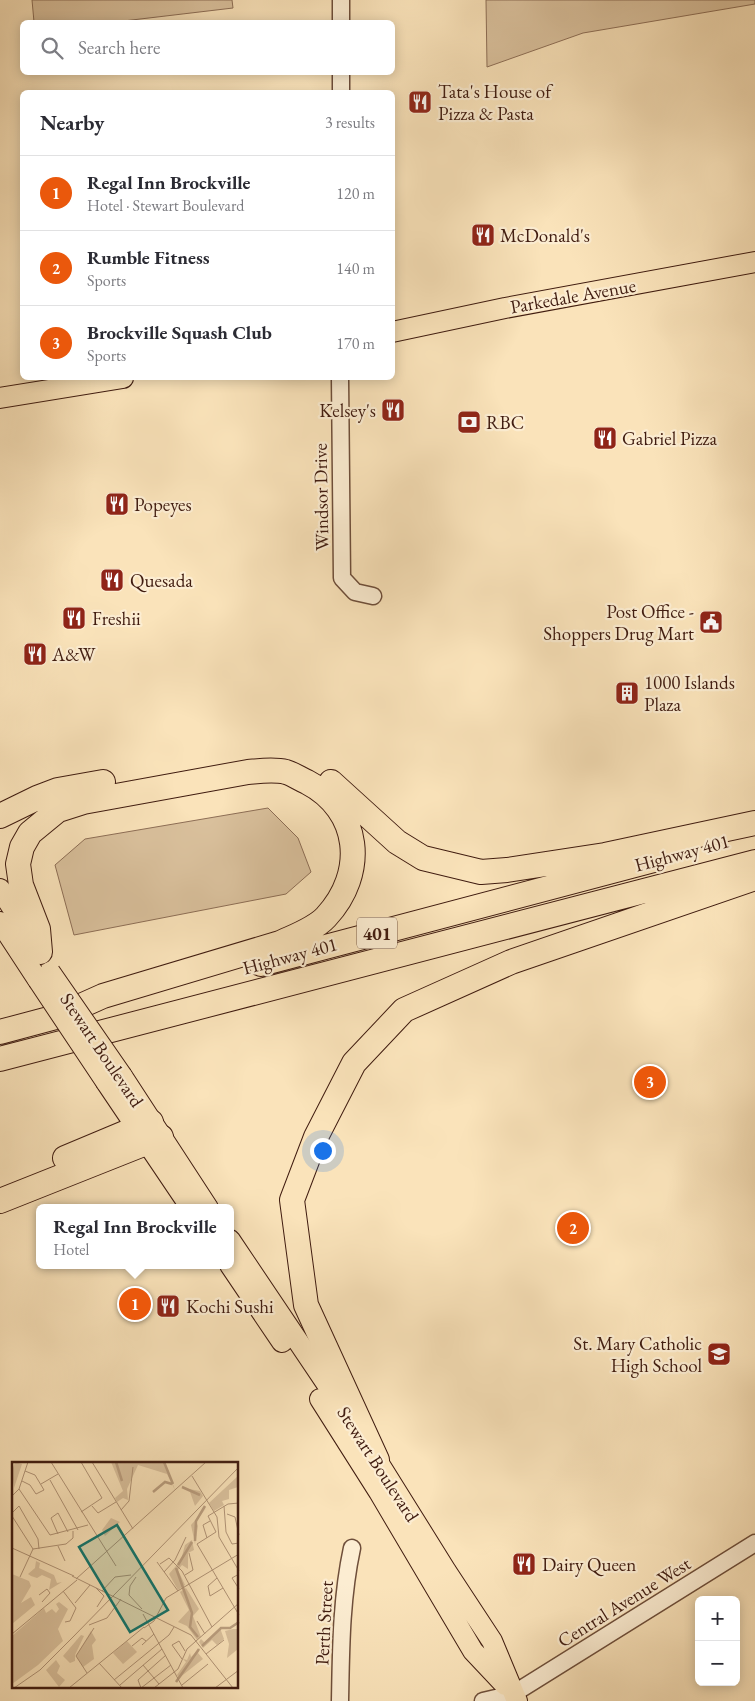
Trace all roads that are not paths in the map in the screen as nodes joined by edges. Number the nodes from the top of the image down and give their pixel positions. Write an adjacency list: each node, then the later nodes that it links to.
1 (342, 0): 2 (street)
2 (341, 20)
3 (341, 75): 4 (street)
4 (341, 90)
5 (755, 262): 6 (main road, Parkedale Avenue)
6 (395, 331)
7 (111, 380): 9 (main road)
8 (340, 380): 10 (street, Windsor Drive)
9 (0, 398)
10 (373, 596)
11 (0, 816): 12 (highway)
12 (755, 824)
13 (755, 834): 19 (highway, Highway 401 / 401)
14 (755, 862): 21 (highway, Highway 401 / 401)
15 (755, 878): 29 (highway)
16 (0, 889): 18 (main road, Stewart Boulevard)
17 (0, 922): 18 (main road, Stewart Boulevard)
18 (43, 968): 19 (highway); 22 (main road, Stewart Boulevard, bridge)
19 (53, 1018): 20 (highway, Highway 401 / 401)
20 (0, 1032)
21 (0, 1059)
22 (149, 1132): 23 (highway); 24 (highway); 25 (main road, Stewart Boulevard); 26 (main road, Stewart Boulevard)
23 (0, 1185)
24 (0, 1201)
25 (189, 1204)
26 (205, 1204)
27 (234, 1246): 29 (main road, Stewart Boulevard)
28 (233, 1269): 32 (main road, Stewart Boulevard)
29 (377, 1460): 32 (main road, Stewart Boulevard)
30 (755, 1543): 32 (street, Central Avenue West)
31 (352, 1548): 33 (street, Perth Street)
32 (512, 1699): 34 (street, Central Avenue West)
33 (340, 1701)
34 (482, 1701)

